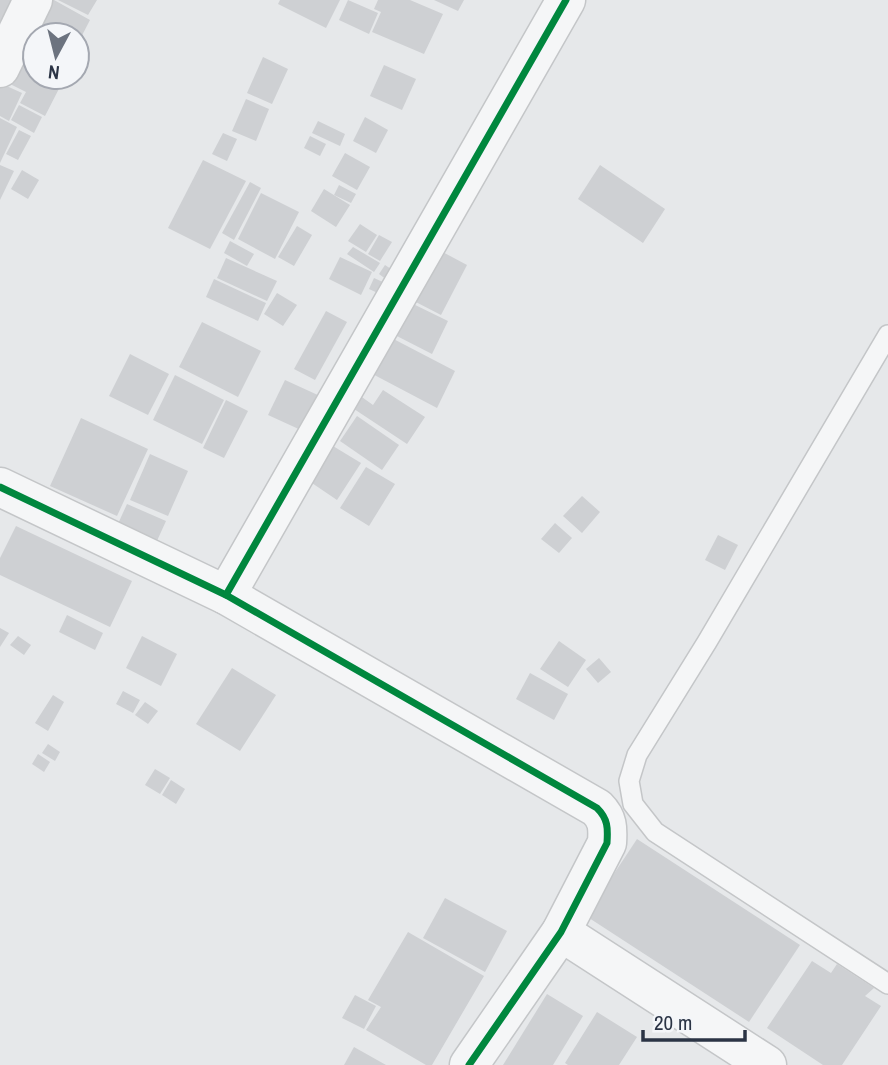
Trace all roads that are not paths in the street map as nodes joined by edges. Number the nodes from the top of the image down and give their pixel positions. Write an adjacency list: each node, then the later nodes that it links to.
1 (33, 0): 3 (street)
2 (565, 0): 6 (street)
3 (0, 68)
4 (888, 335): 8 (lane)
5 (0, 487): 6 (street)
6 (226, 595): 7 (street)
7 (561, 932): 9 (street); 10 (street)
8 (888, 984)
9 (469, 1065)
10 (768, 1065)

